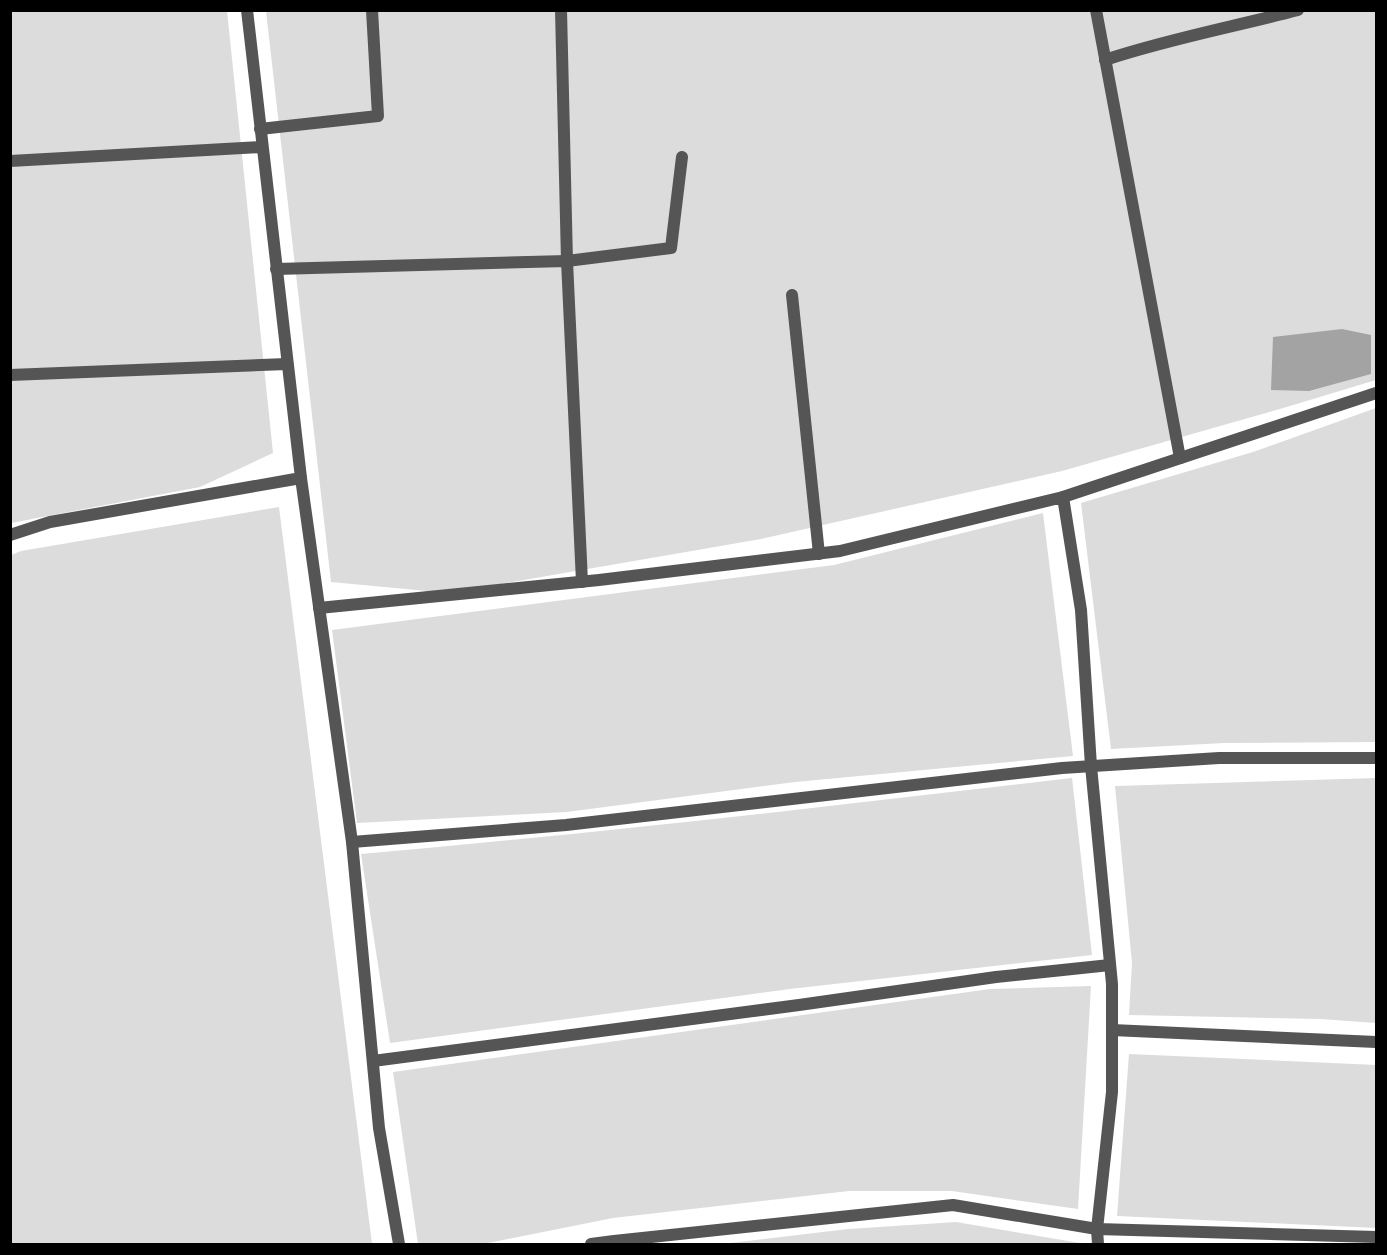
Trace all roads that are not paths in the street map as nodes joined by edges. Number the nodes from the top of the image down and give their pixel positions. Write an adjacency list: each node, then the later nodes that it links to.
1 (247, 10): 7 (lane)
2 (372, 10): 7 (lane)
3 (561, 10): 11 (lane)
4 (1096, 10): 6 (lane)
5 (1298, 10): 6 (lane)
6 (1105, 60): 17 (lane)
7 (260, 129): 8 (lane)
8 (262, 147): 10 (lane); 12 (lane)
9 (682, 157): 11 (lane)
10 (10, 161)
11 (567, 261): 12 (lane); 22 (lane)
12 (276, 269): 14 (lane)
13 (792, 295): 21 (lane)
14 (287, 364): 15 (lane); 18 (lane)
15 (10, 375)
16 (1377, 393): 17 (lane)
17 (1180, 458): 19 (lane)
18 (300, 478): 20 (lane); 23 (lane)
19 (1063, 497): 21 (lane); 25 (lane)
20 (10, 535)
21 (819, 554): 22 (lane)
22 (582, 582): 23 (lane)
23 (319, 608): 26 (lane)
24 (1377, 758): 25 (lane)
25 (1091, 766): 26 (lane); 27 (lane)
26 (352, 842): 30 (lane)
27 (1110, 965): 28 (lane); 30 (lane)
28 (1112, 1030): 29 (lane); 31 (lane)
29 (1377, 1042)
30 (373, 1061): 33 (lane)
31 (1097, 1228): 32 (lane); 34 (lane); 35 (lane)
32 (1377, 1238)
33 (399, 1245)
34 (591, 1245)
35 (1098, 1245)

